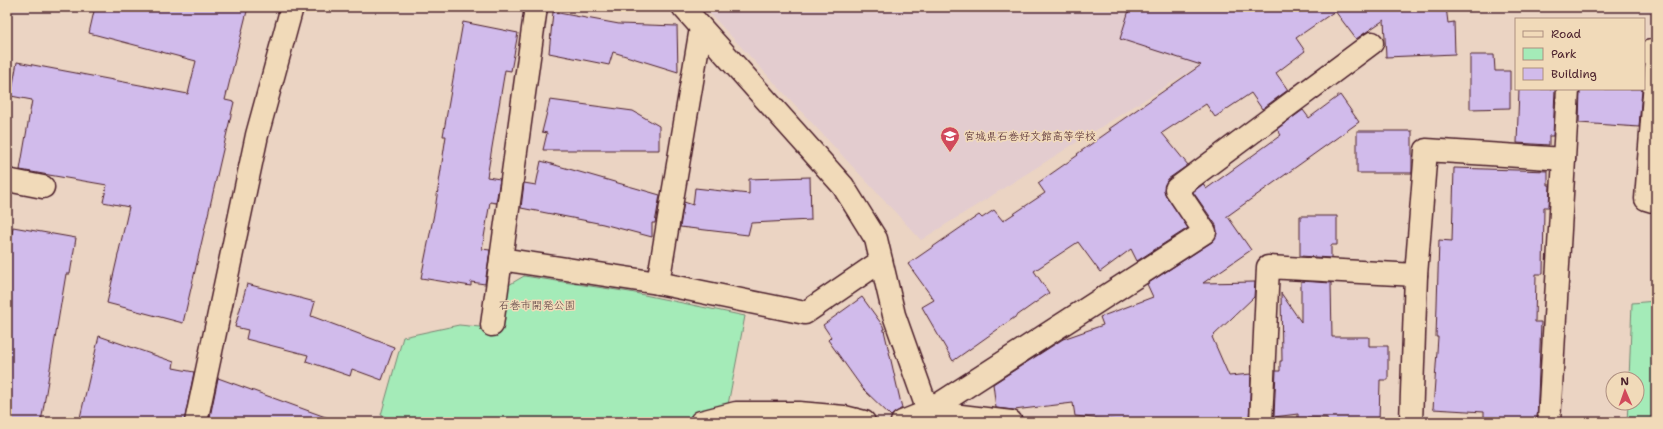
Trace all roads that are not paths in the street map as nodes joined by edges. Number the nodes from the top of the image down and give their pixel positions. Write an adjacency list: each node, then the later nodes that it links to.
1 (292, 7): 21 (street)
2 (536, 7): 14 (street)
3 (683, 7): 4 (street)
4 (701, 28): 15 (street); 17 (street)
5 (1372, 43): 20 (street)
6 (1656, 50): 7 (street)
7 (1645, 53)
8 (1656, 68): 13 (street)
9 (1568, 90): 10 (street)
10 (1564, 159): 16 (street); 28 (street)
11 (7, 180): 12 (street)
12 (43, 187)
13 (1656, 202)
14 (501, 259): 17 (street); 18 (street)
15 (882, 261): 17 (street); 20 (street)
16 (1416, 275): 26 (street); 27 (street)
17 (658, 283)
18 (492, 325)
19 (770, 417): 22 (street); 23 (street)
20 (929, 417): 24 (street); 25 (street)
21 (196, 422)
22 (701, 422)
23 (864, 422)
24 (902, 422)
25 (1011, 422)
26 (1262, 422)
27 (1411, 422)
28 (1549, 422)

